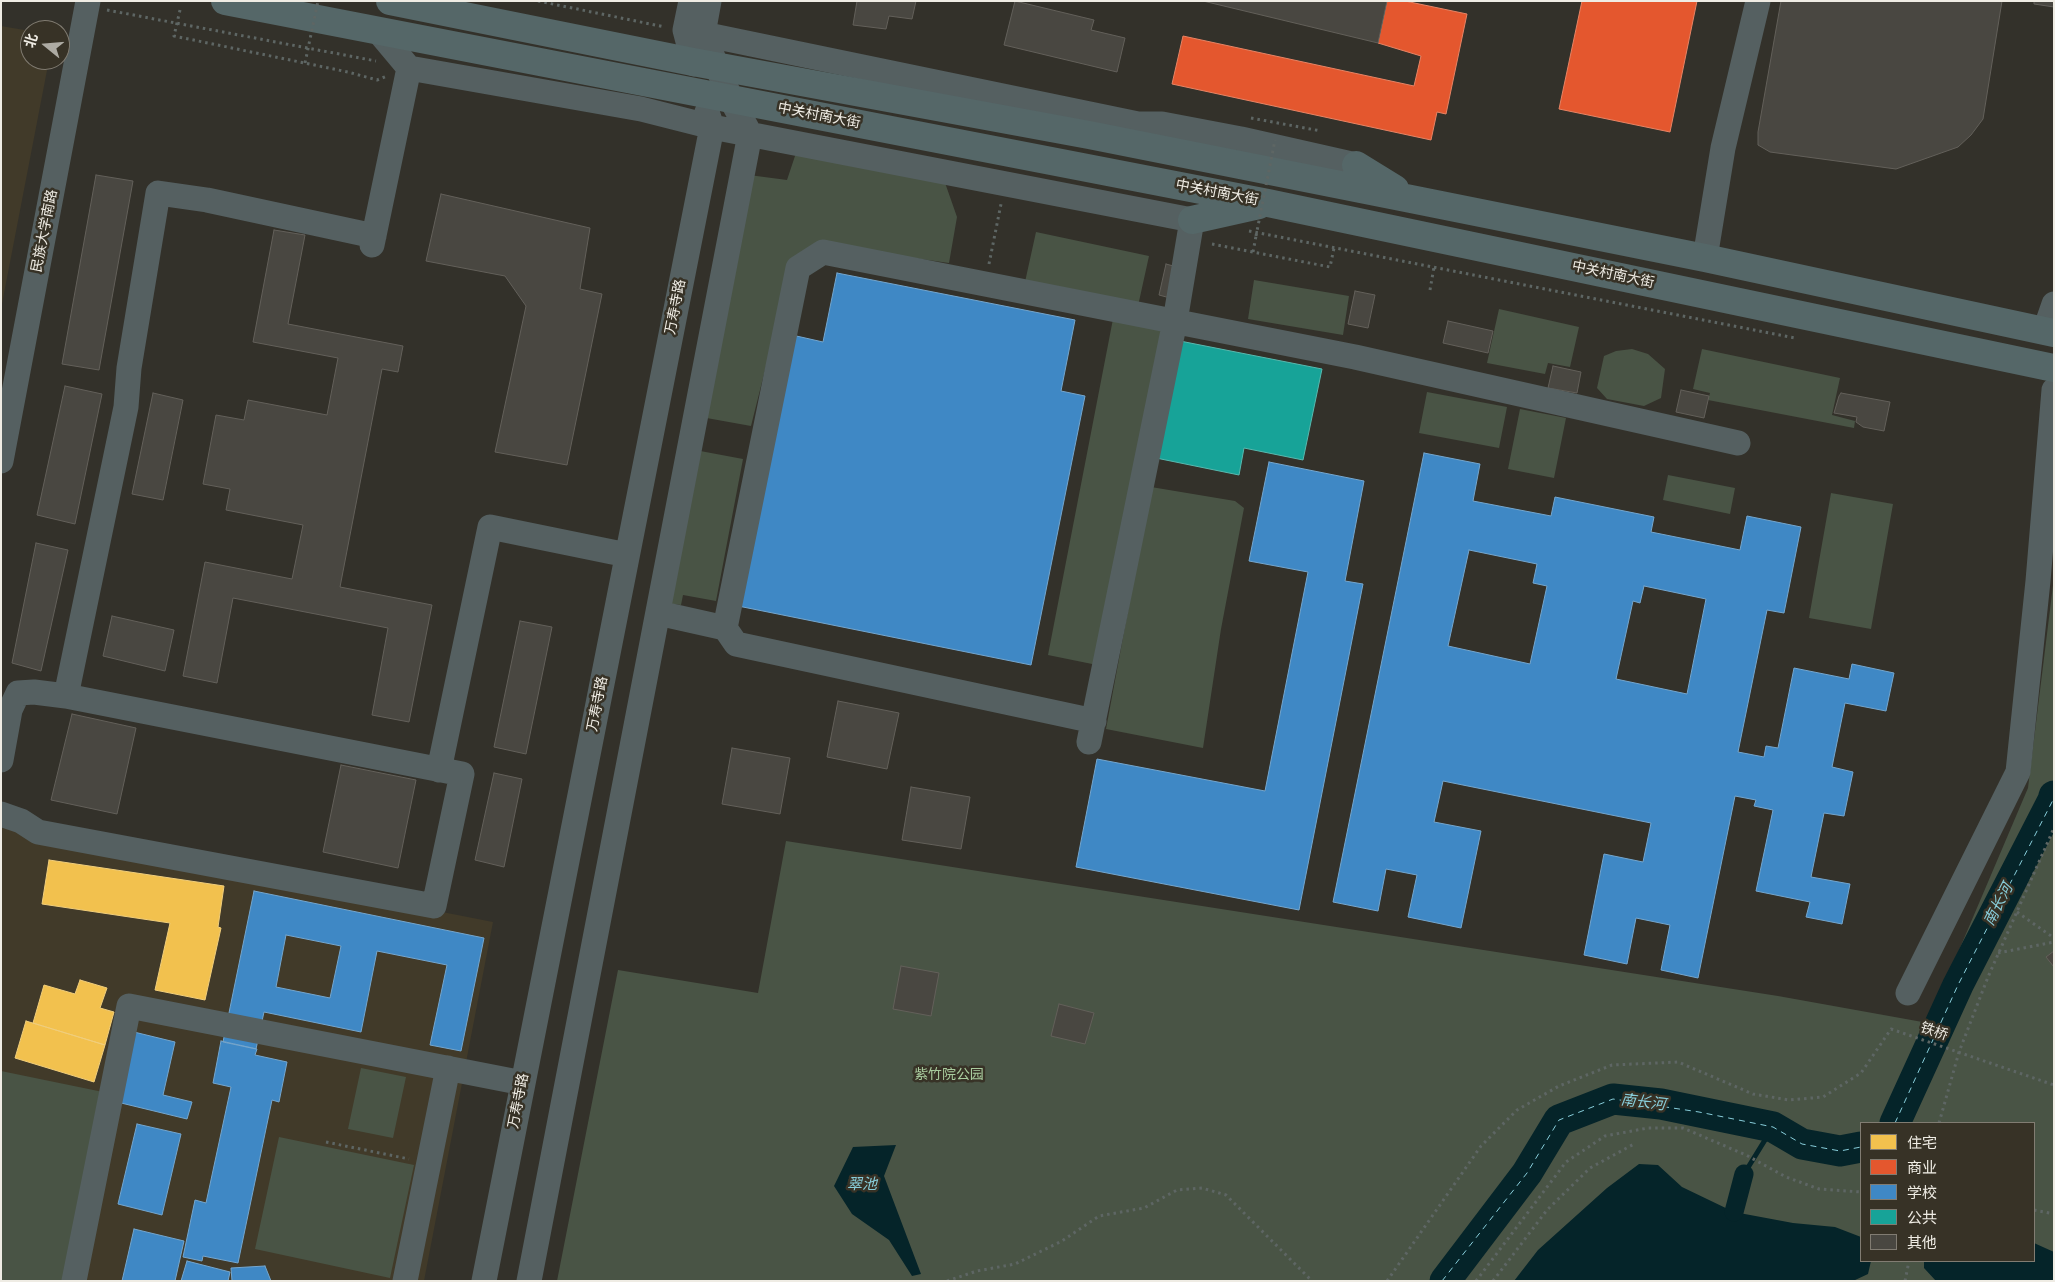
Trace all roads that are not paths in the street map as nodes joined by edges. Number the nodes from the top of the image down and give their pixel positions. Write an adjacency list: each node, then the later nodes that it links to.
1 (88, 1): 28 (street, 民族大学南路)
2 (224, 1): 7 (main road, 中关村南大街)
3 (390, 1): 9 (main road)
4 (691, 1): 8 (street)
5 (710, 1): 8 (street)
6 (1758, 1): 21 (street)
7 (378, 31): 10 (street); 11 (main road, 中关村南大街)
8 (694, 32): 9 (street); 13 (street)
9 (705, 64): 11 (street); 12 (street); 16 (main road)
10 (409, 68): 14 (street); 32 (street)
11 (702, 94): 12 (main road, 中关村南大街); 14 (street)
12 (731, 99): 15 (street); 19 (main road, 中关村南大街)
13 (1138, 124): 16 (main road); 17 (street)
14 (712, 127): 15 (street); 29 (street, 万寿寺路)
15 (750, 134): 20 (street); 30 (street)
16 (1090, 135): 18 (main road)
17 (1356, 165): 18 (main road)
18 (1411, 199): 21 (main road)
19 (1268, 203): 20 (main road); 25 (main road, 中关村南大街)
20 (1192, 220): 23 (street)
21 (1705, 258): 24 (main road)
22 (2054, 304): 24 (street)
23 (1175, 322): 27 (street); 31 (street); 31 (street)
24 (2050, 332)
25 (2046, 366): 26 (street)
26 (2054, 390): 36 (street)
27 (1738, 443)
28 (1, 461)
29 (627, 555): 34 (street); 38 (street, 万寿寺路)
30 (658, 612): 31 (street); 42 (street)
31 (726, 628)
32 (66, 696): 33 (street); 34 (street)
33 (1, 760)
34 (439, 770): 35 (street)
35 (1, 814)
36 (1908, 993)
37 (448, 1068): 38 (street); 39 (street); 40 (street)
38 (523, 1083): 41 (street, 万寿寺路)
39 (74, 1281)
40 (404, 1281)
41 (484, 1281)
42 (529, 1281)

